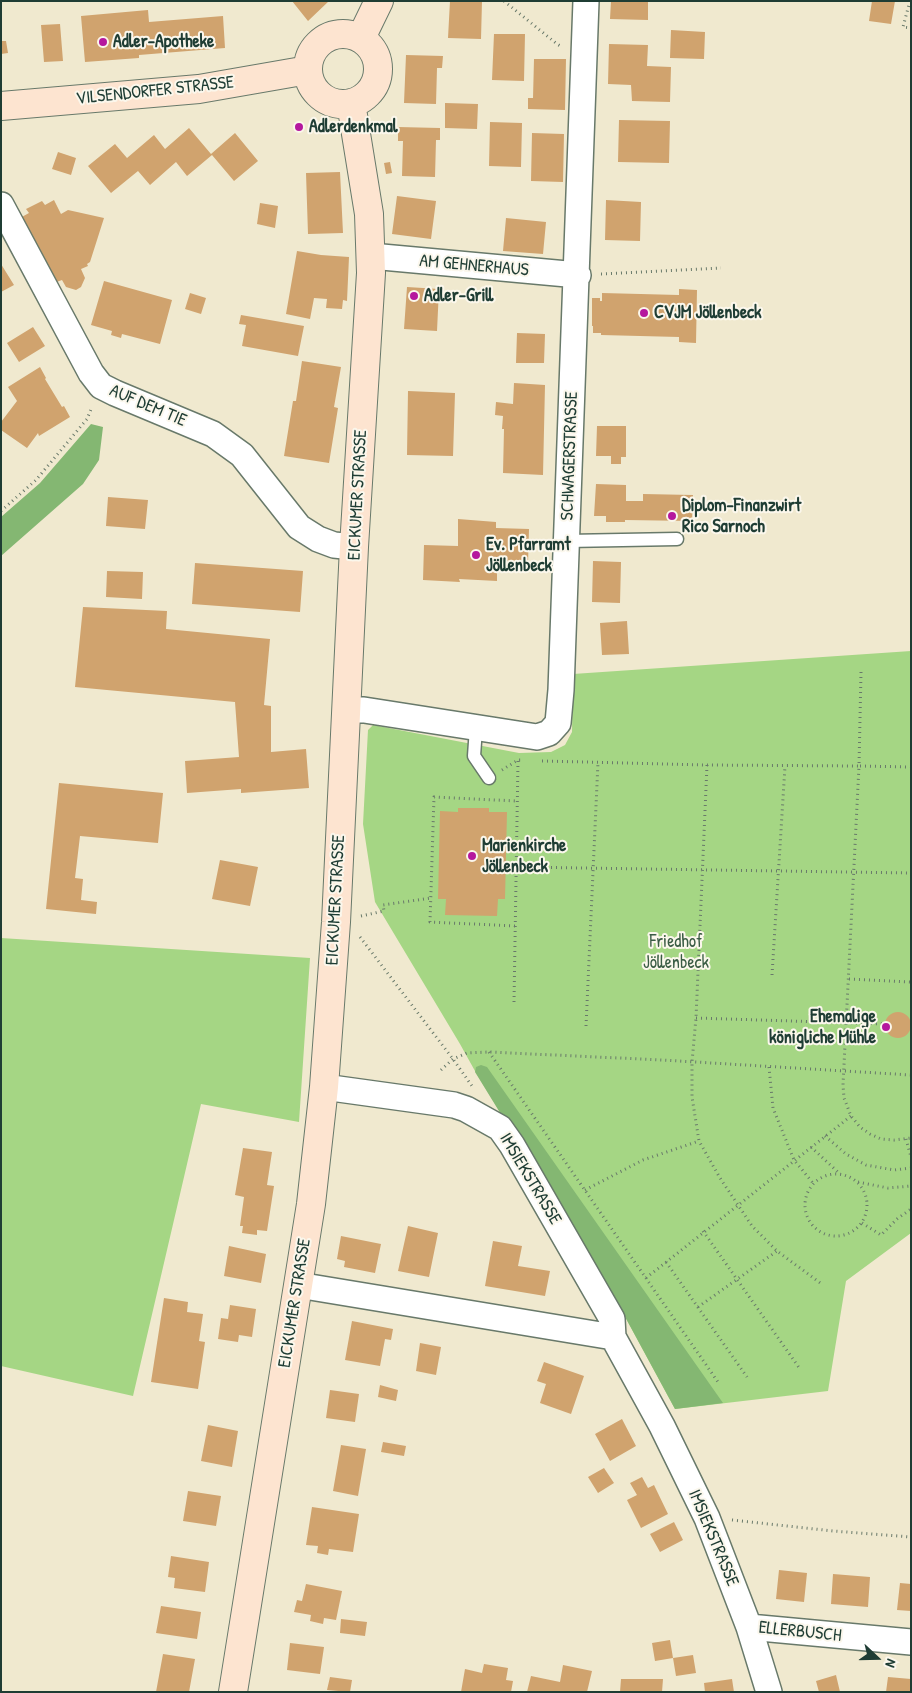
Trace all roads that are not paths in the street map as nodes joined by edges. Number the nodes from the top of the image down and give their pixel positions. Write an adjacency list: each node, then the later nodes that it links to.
1 (379, 1): 3 (main road)
2 (586, 1): 9 (street, SCHWAGERSTRASSE)
3 (361, 38): 4 (main road); 5 (main road)
4 (308, 70): 5 (main road); 6 (main road, VILSENDORFER STRASSE)
5 (351, 103): 8 (main road, EICKUMER STRASSE)
6 (1, 106)
7 (1, 205): 12 (street, AUF DEM TIE)
8 (371, 256): 9 (street, AM GEHNERHAUS); 12 (main road, EICKUMER STRASSE)
9 (578, 275): 11 (street, SCHWAGERSTRASSE)
10 (676, 539): 11 (lane)
11 (567, 541): 14 (street, SCHWAGERSTRASSE)
12 (354, 548): 13 (main road, EICKUMER STRASSE)
13 (347, 710): 14 (street, SCHWAGERSTRASSE); 16 (main road, EICKUMER STRASSE)
14 (476, 728): 15 (lane)
15 (489, 778)
16 (324, 1087): 17 (main road, EICKUMER STRASSE); 18 (street, IMSIEKSTRASSE)
17 (298, 1285): 18 (street); 21 (main road, EICKUMER STRASSE)
18 (613, 1337): 19 (street, IMSIEKSTRASSE)
19 (749, 1627): 20 (street, ELLERBUSCH); 22 (street, IMSIEKSTRASSE)
20 (911, 1642)
21 (237, 1691)
22 (769, 1692)

